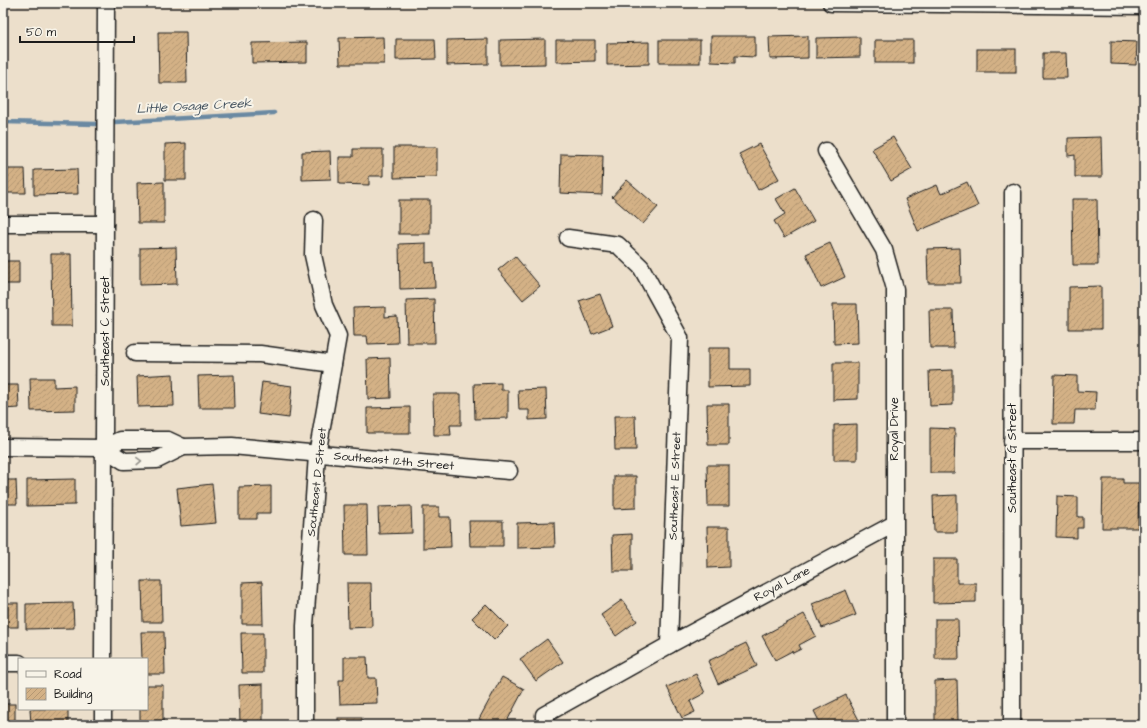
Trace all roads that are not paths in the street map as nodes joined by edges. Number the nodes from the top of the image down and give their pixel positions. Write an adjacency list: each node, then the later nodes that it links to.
1 (106, 3): 8 (street, Southeast C Street)
2 (831, 3): 3 (street)
3 (1139, 5)
4 (826, 151): 18 (street, Royal Drive)
5 (1014, 192): 12 (street, Southeast G Street)
6 (314, 220): 11 (street, Southeast D Street)
7 (3, 224): 8 (street)
8 (105, 224): 15 (street, Southeast C Street)
9 (568, 238): 19 (street, Southeast E Street)
10 (135, 353): 11 (street)
11 (333, 364): 16 (street, Southeast D Street)
12 (1012, 441): 13 (street); 28 (street, Southeast G Street)
13 (1144, 441)
14 (3, 447): 15 (street, Southeast 12th Street)
15 (104, 448): 16 (street, Southeast 12th Street); 20 (street, Southeast C Street)
16 (317, 454): 17 (street, Southeast 12th Street); 25 (street, Southeast D Street)
17 (509, 471)
18 (894, 524): 19 (street, Royal Lane); 27 (street, Royal Drive)
19 (670, 645): 26 (street)
20 (103, 658)
21 (3, 663): 22 (street)
22 (18, 663)
23 (103, 710): 24 (street)
24 (103, 725)
25 (305, 725)
26 (544, 725)
27 (895, 725)
28 (1012, 725)

